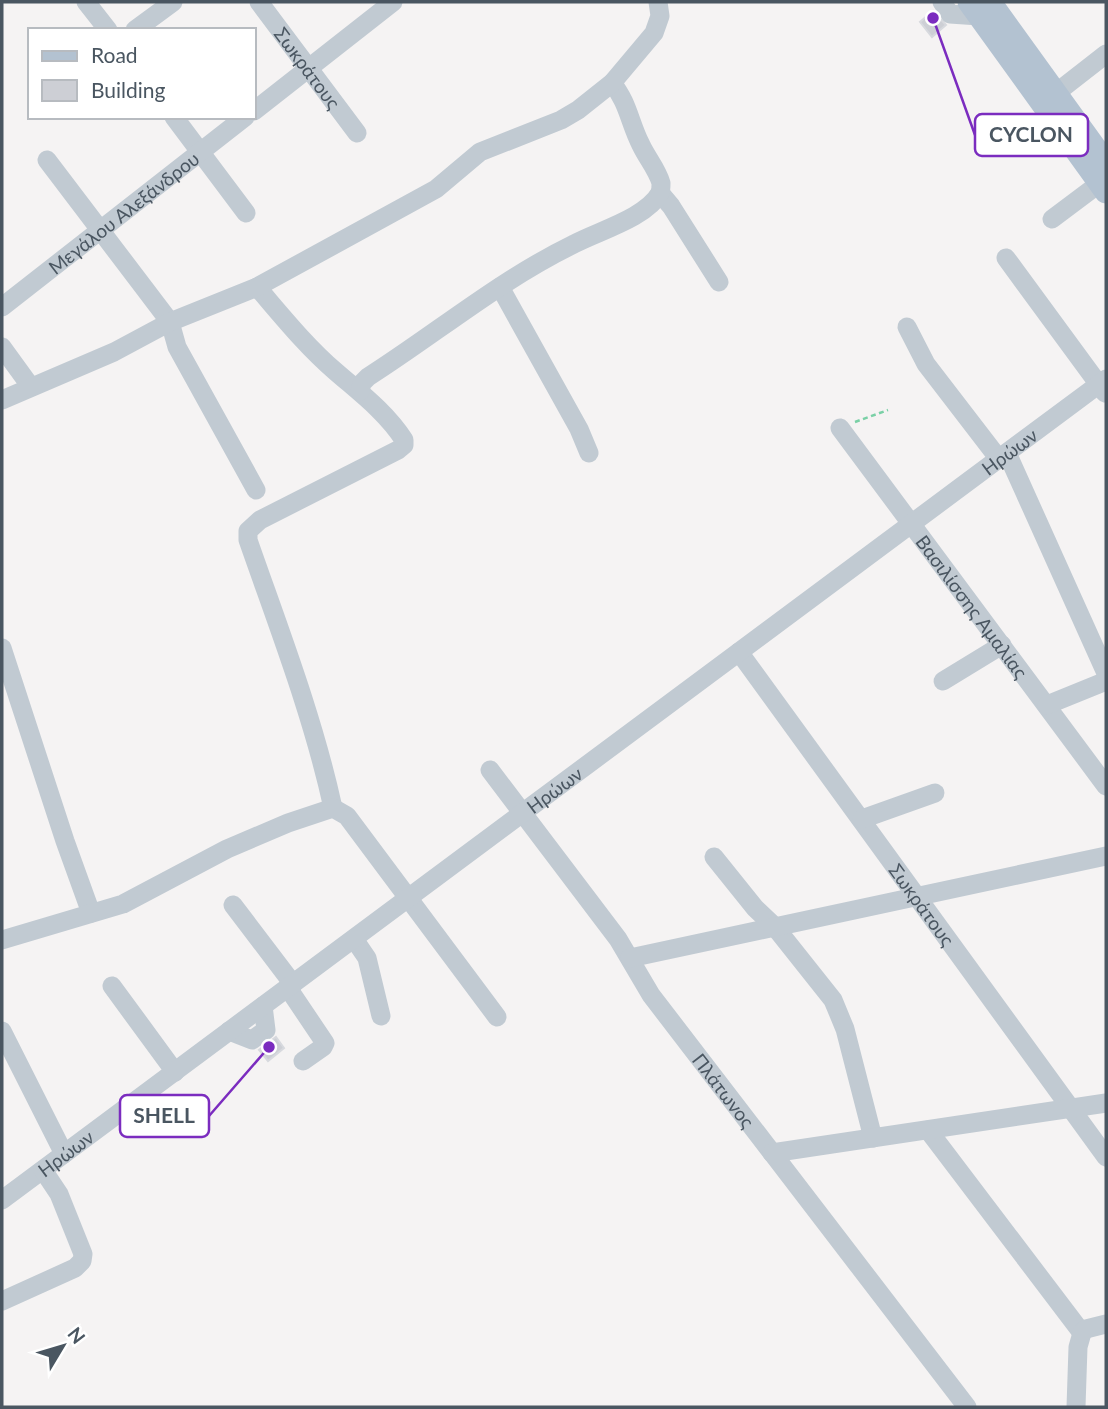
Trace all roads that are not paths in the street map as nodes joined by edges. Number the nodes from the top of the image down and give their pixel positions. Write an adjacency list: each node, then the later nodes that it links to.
1 (86, 2): 8 (street)
2 (173, 2): 9 (street)
3 (259, 2): 11 (street, Σωκράτους)
4 (393, 2): 11 (street)
5 (658, 2): 12 (street)
6 (942, 2): 7 (street)
7 (979, 7): 13 (main road); 20 (main road)
8 (106, 28)
9 (138, 28)
10 (1106, 54): 13 (street)
11 (309, 68): 14 (street); 17 (street, Σωκράτους)
12 (612, 83): 21 (street); 27 (street)
13 (1056, 93): 20 (main road)
14 (256, 109)
15 (176, 119): 18 (street)
16 (242, 119): 18 (street, Μεγάλου Αλεξάνδρου)
17 (357, 133)
18 (201, 152): 22 (street); 24 (street, Μεγάλου Αλεξάνδρου)
19 (47, 160): 24 (street)
20 (1104, 179): 23 (street)
21 (660, 193): 26 (street); 28 (street)
22 (246, 213)
23 (1052, 219)
24 (101, 229): 29 (street, Μεγάλου Αλεξάνδρου); 30 (street)
25 (1006, 258): 33 (street)
26 (719, 282)
27 (257, 287): 30 (street); 35 (street)
28 (499, 287): 35 (street); 38 (street)
29 (2, 307)
30 (170, 322): 34 (street); 40 (street)
31 (907, 327): 39 (street)
32 (2, 347): 34 (street)
33 (1104, 386): 39 (street, Ηρώων)
34 (31, 387): 36 (street)
35 (360, 391): 52 (street)
36 (2, 400)
37 (840, 428): 41 (street, Βασιλίσσης Αμαλίας)
38 (589, 453)
39 (1003, 456): 41 (street, Ηρώων); 45 (street)
40 (256, 489)
41 (911, 524): 42 (street, Βασιλίσσης Αμαλίας); 44 (street, Ηρώων)
42 (1002, 645): 46 (street); 48 (street, Βασιλίσσης Αμαλίας)
43 (2, 648): 60 (street)
44 (739, 652): 53 (street, Ηρώων); 54 (street, Σωκράτους)
45 (1106, 673)
46 (943, 681)
47 (1106, 681): 48 (street)
48 (1046, 705): 50 (street, Βασιλίσσης Αμαλίας)
49 (490, 770): 53 (street, Πλάτωνος)
50 (1106, 786)
51 (935, 793): 54 (street)
52 (333, 808): 58 (street); 60 (street)
53 (523, 813): 58 (street, Ηρώων); 64 (street, Πλάτωνος)
54 (862, 818): 57 (street, Σωκράτους)
55 (1106, 856): 57 (street)
56 (715, 857): 61 (street)
57 (918, 896): 61 (street); 73 (street, Σωκράτους)
58 (409, 897): 62 (street, Ηρώων); 68 (street)
59 (233, 905): 66 (street)
60 (91, 913): 63 (street)
61 (775, 927): 64 (street); 75 (street)
62 (354, 939): 66 (street, Ηρώων); 67 (street)
63 (2, 940)
64 (630, 958): 77 (street, Πλάτωνος)
65 (112, 986): 71 (street)
66 (290, 986): 70 (street); 71 (street, Ηρώων)
67 (381, 1016)
68 (497, 1017)
69 (2, 1031): 78 (street)
70 (303, 1061)
71 (175, 1072): 78 (street, Ηρώων)
72 (1106, 1103): 73 (street)
73 (1070, 1108): 74 (street); 76 (street, Σωκράτους)
74 (928, 1130): 75 (street); 83 (street)
75 (873, 1138): 77 (street)
76 (1104, 1146)
77 (772, 1153): 84 (street, Πλάτωνος)
78 (64, 1154): 79 (street, Ηρώων)
79 (43, 1170): 80 (street, Ηρώων); 81 (street)
80 (2, 1200)
81 (2, 1301)
82 (1106, 1324): 83 (street)
83 (1082, 1333): 85 (street)
84 (967, 1407)
85 (1076, 1407)

